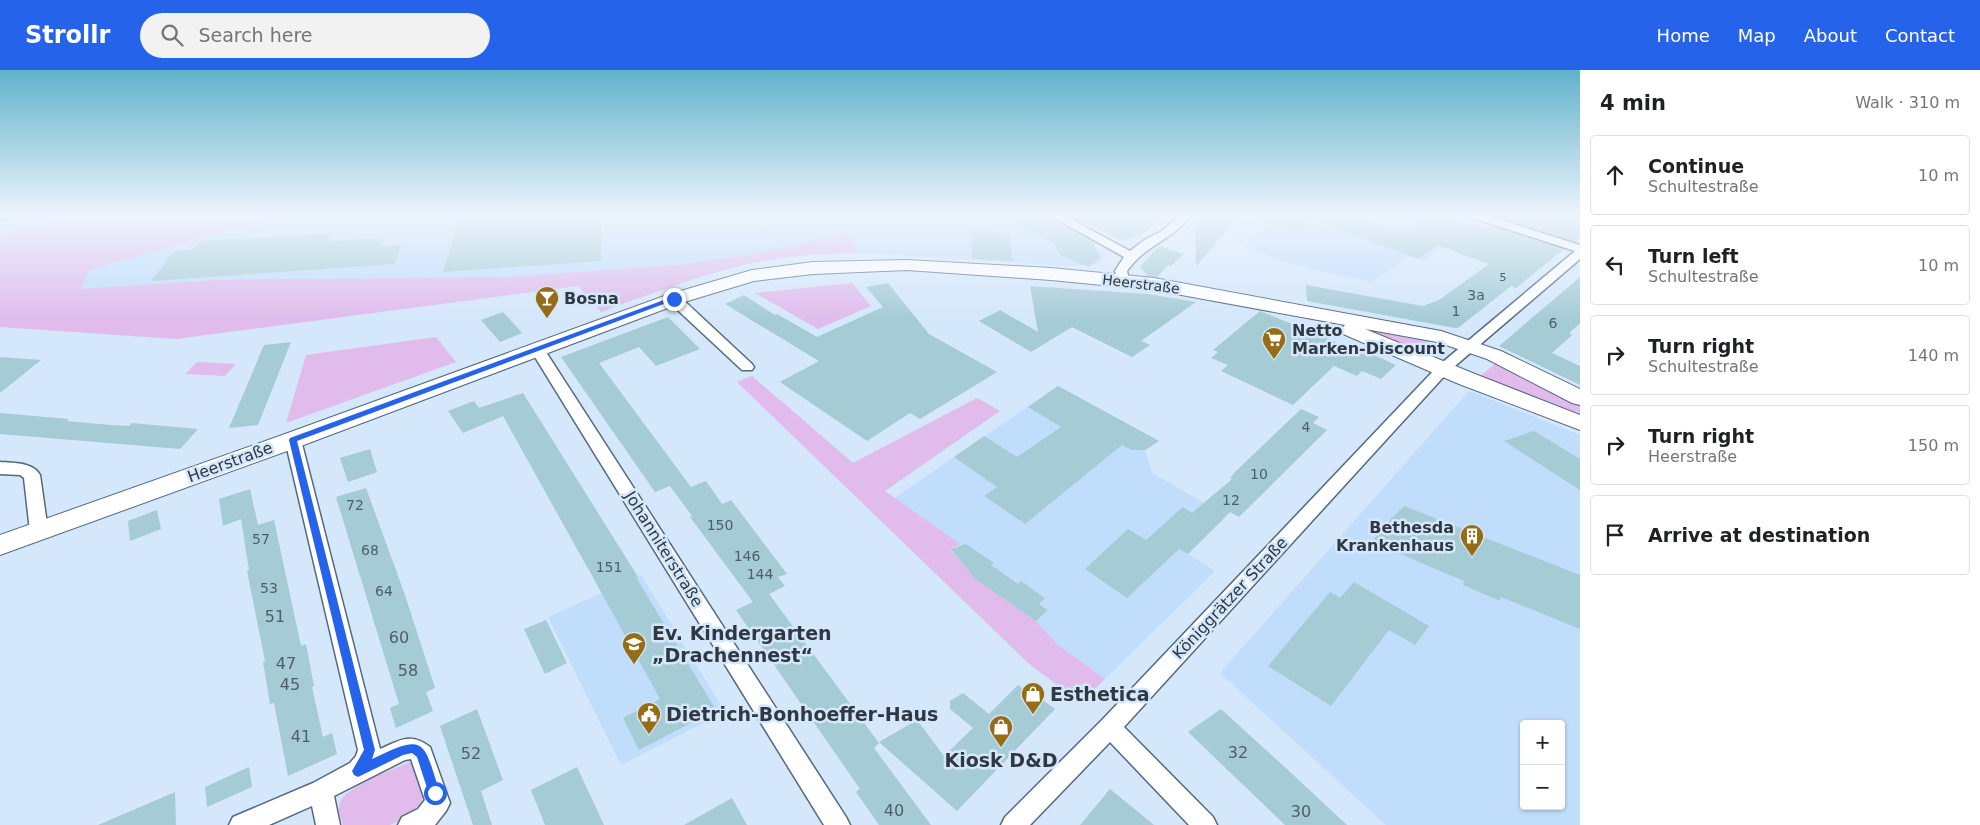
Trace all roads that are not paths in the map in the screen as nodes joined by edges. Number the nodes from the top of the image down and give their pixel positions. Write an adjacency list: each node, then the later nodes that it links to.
1 (1122, 251): 4 (street)
2 (1137, 251): 4 (street)
3 (1580, 253): 8 (street, Königgrätzer Straße)
4 (1131, 256): 5 (street)
5 (1123, 280): 6 (street, Heerstraße); 7 (street, Heerstraße)
6 (674, 299): 9 (street, Heerstraße); 10 (street)
7 (1280, 306): 8 (street, Heerstraße); 11 (street, Heerstraße)
8 (1470, 346): 11 (street, Königgrätzer Straße); 12 (street, Heerstraße)
9 (537, 349): 14 (street, Heerstraße); 24 (street, Johanniterstraße)
10 (747, 367)
11 (1443, 369): 13 (street, Heerstraße); 18 (street, Königgrätzer Straße)
12 (1580, 398)
13 (1580, 423)
14 (293, 440): 16 (street, Heerstraße); 19 (street)
15 (0, 468): 16 (street)
16 (39, 531): 17 (street, Heerstraße)
17 (0, 545)
18 (1110, 727): 25 (street, Königgrätzer Straße); 26 (street)
19 (358, 771): 20 (street); 23 (street)
20 (321, 791): 21 (street); 22 (street)
21 (241, 825)
22 (328, 825)
23 (410, 825)
24 (838, 825)
25 (1013, 825)
26 (1205, 825)

